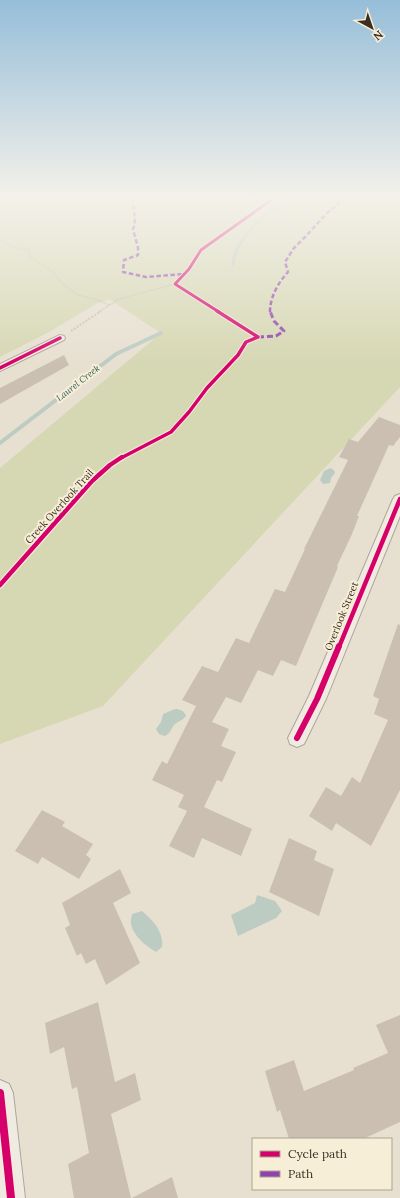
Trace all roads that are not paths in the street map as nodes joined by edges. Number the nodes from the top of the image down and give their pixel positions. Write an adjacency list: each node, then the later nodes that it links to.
1 (60, 338): 2 (street)
2 (0, 368)
3 (399, 503): 4 (street, Overlook Street)
4 (297, 738)
5 (0, 1093): 6 (street)
6 (11, 1198)

